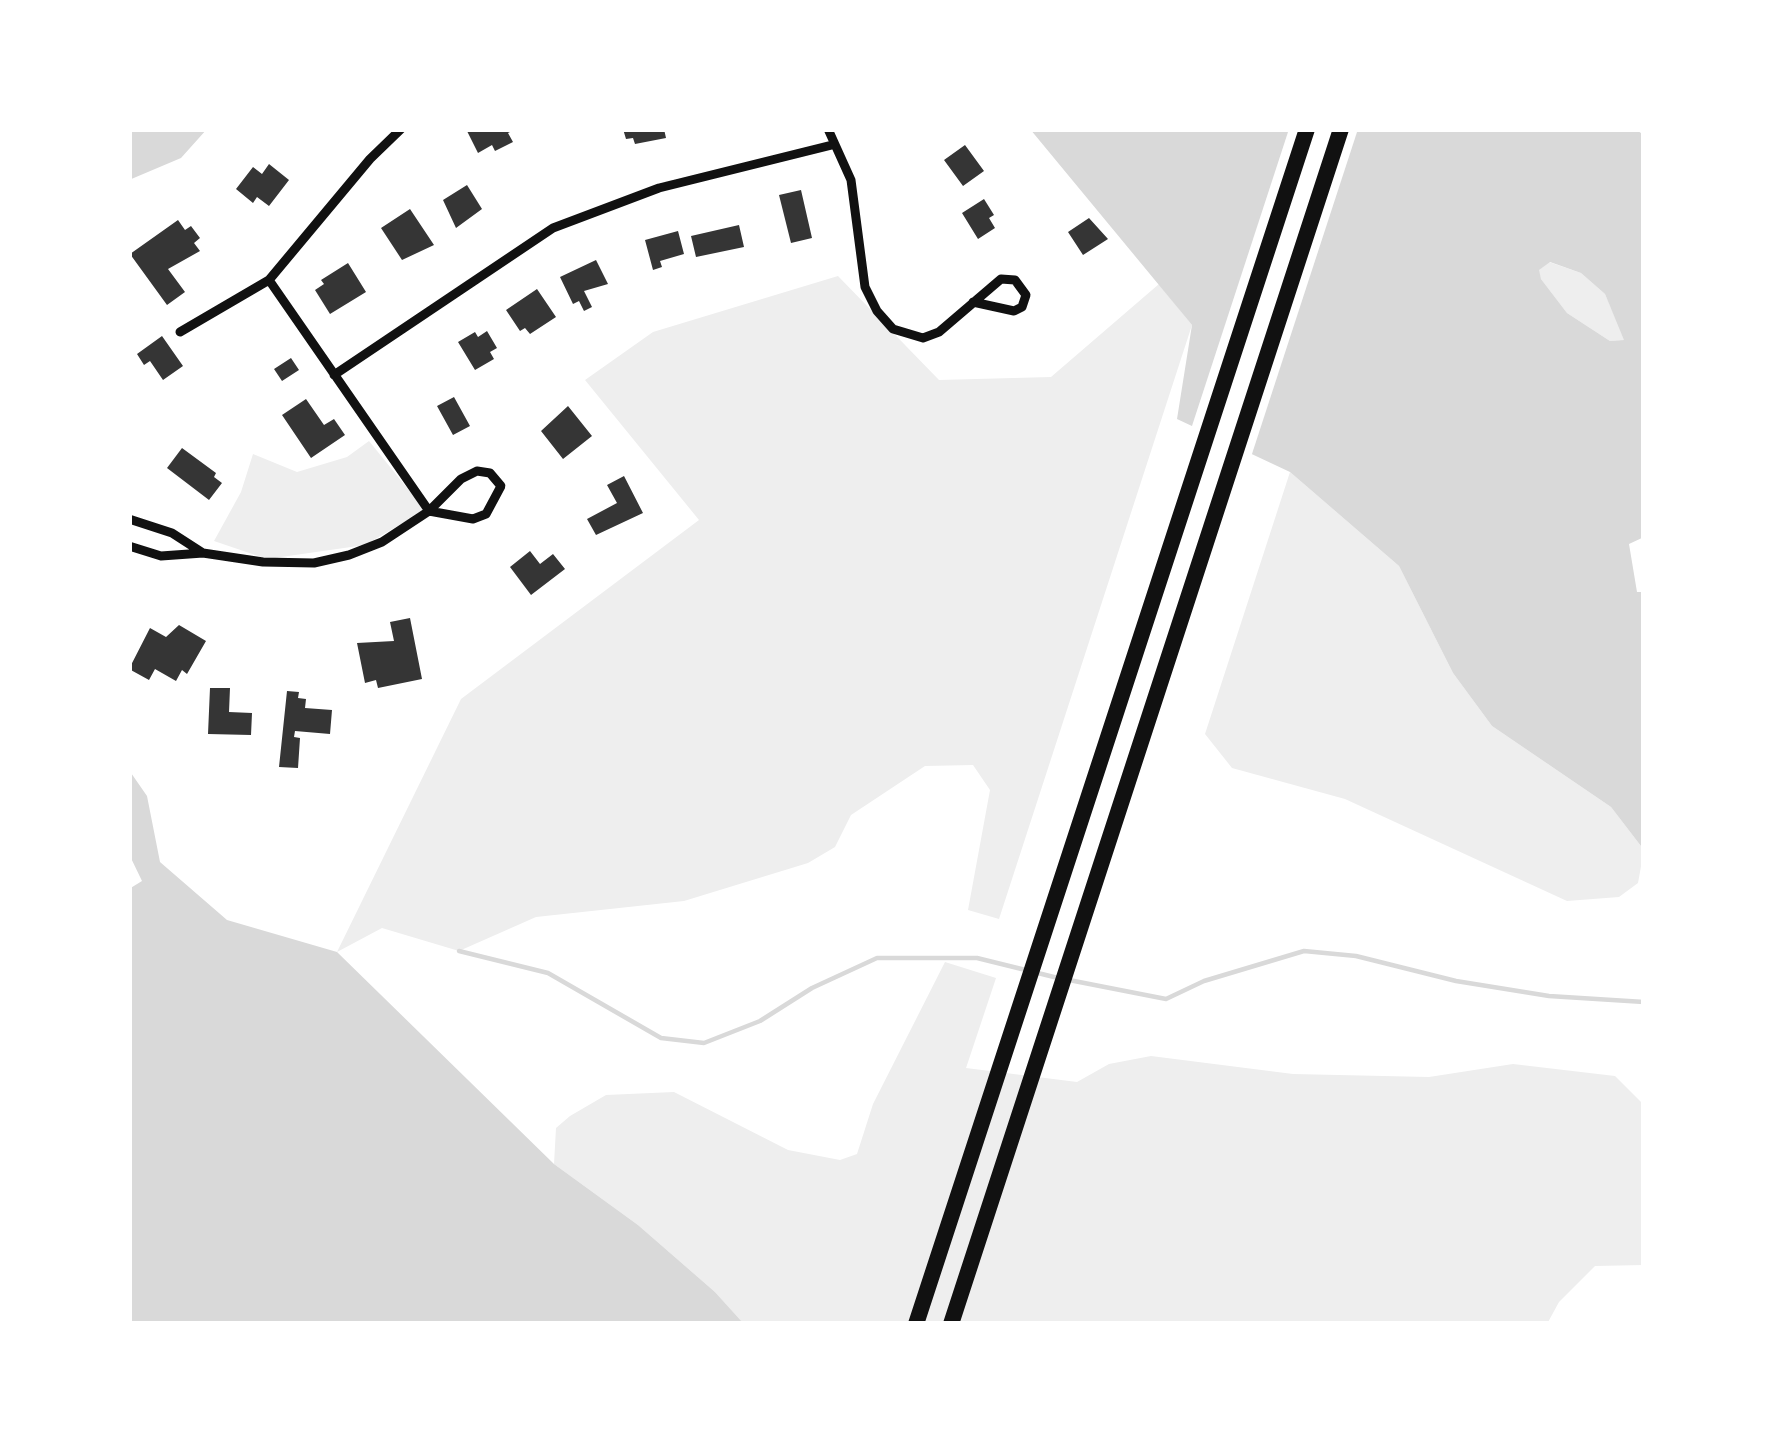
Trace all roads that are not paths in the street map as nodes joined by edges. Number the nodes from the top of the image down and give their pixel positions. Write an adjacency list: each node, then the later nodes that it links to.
1 (401, 129): 6 (street)
2 (828, 129): 5 (street)
3 (1307, 129): 14 (highway)
4 (1342, 129): 15 (highway)
5 (832, 145): 7 (street); 9 (street)
6 (268, 280): 8 (street); 9 (street)
7 (973, 302): 7 (street)
8 (180, 332)
9 (334, 375): 10 (street)
10 (429, 511): 10 (street); 13 (street)
11 (129, 519): 13 (street)
12 (129, 546): 13 (street)
13 (203, 554)
14 (916, 1324)
15 (951, 1324)

